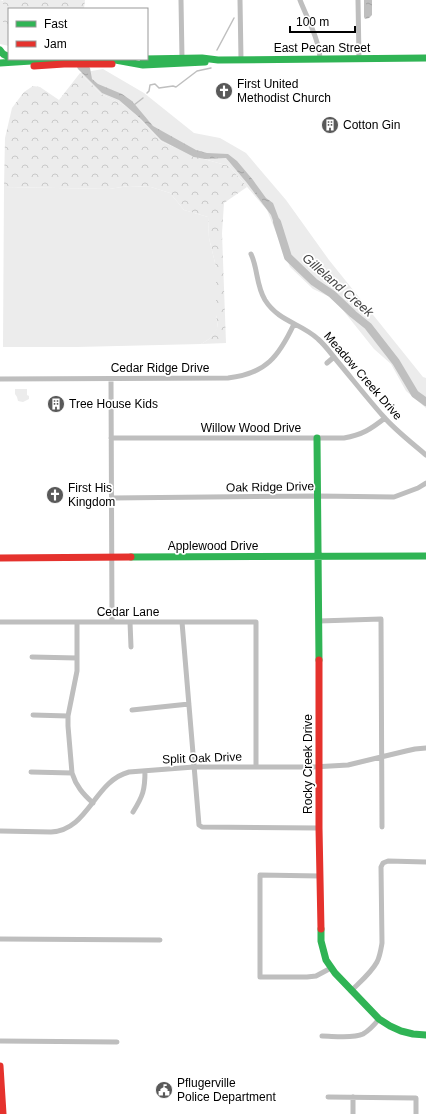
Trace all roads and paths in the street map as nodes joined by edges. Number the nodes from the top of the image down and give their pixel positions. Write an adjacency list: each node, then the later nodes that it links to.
1 (181, 0): 7 (street)
2 (240, 0): 11 (street)
3 (300, 0): 12 (street)
4 (358, 0): 8 (street)
5 (0, 50): 6 (street)
6 (8, 57)
7 (182, 58): 10 (street, East Pecan Street); 14 (street, East Pecan Street)
8 (359, 58): 9 (street, East Pecan Street); 12 (street, East Pecan Street)
9 (426, 58)
10 (148, 59)
11 (241, 59): 12 (street, East Pecan Street); 14 (street, East Pecan Street)
12 (320, 59)
13 (134, 60): 16 (street, East Pecan Street)
14 (218, 60): 16 (street, East Pecan Street)
15 (64, 61): 17 (street, East Pecan Street); 18 (street); 19 (street)
16 (126, 61): 17 (street, East Pecan Street)
17 (96, 62)
18 (0, 63)
19 (0, 67)
20 (251, 254): 21 (street, Meadow Creek Drive)
21 (294, 324): 22 (street, Meadow Creek Drive); 25 (street, Cedar Ridge Drive)
22 (334, 357): 23 (street); 26 (street, Meadow Creek Drive)
23 (327, 363)
24 (0, 379): 25 (street, Cedar Ridge Drive)
25 (111, 379): 27 (street)
26 (385, 418): 28 (street, Willow Wood Drive); 29 (street, Meadow Creek Drive)
27 (111, 438): 28 (street, Willow Wood Drive); 32 (street)
28 (317, 438): 31 (street, Rocky Creek Drive)
29 (426, 455)
30 (426, 483): 31 (street, Oak Ridge Drive)
31 (318, 496): 32 (street, Oak Ridge Drive); 34 (street, Rocky Creek Drive)
32 (112, 498): 36 (street)
33 (426, 556): 34 (street, Applewood Drive)
34 (318, 557): 36 (street, Applewood Drive); 37 (street, Rocky Creek Drive)
35 (0, 558): 36 (street, Applewood Drive)
36 (112, 558): 40 (street)
37 (319, 621): 51 (street); 54 (street, Rocky Creek Drive)
38 (0, 622): 39 (street, Cedar Lane)
39 (78, 622): 40 (street, Cedar Lane); 45 (street)
40 (112, 622): 41 (street, Cedar Lane)
41 (130, 622): 42 (street, Cedar Lane); 43 (street)
42 (182, 622): 46 (street); 53 (street, Cedar Lane)
43 (131, 647)
44 (32, 657): 45 (street)
45 (77, 658): 49 (street)
46 (189, 704): 47 (street); 52 (street)
47 (132, 710)
48 (33, 715): 49 (street)
49 (68, 716): 57 (street)
50 (426, 748): 51 (street, Split Oak Drive)
51 (381, 757): 54 (street, Split Oak Drive); 60 (street)
52 (194, 767): 53 (street, Split Oak Drive); 55 (street, Split Oak Drive); 61 (street)
53 (256, 767): 54 (street, Split Oak Drive)
54 (319, 767): 61 (street, Rocky Creek Drive)
55 (145, 771): 58 (street, Split Oak Drive); 59 (street)
56 (31, 772): 57 (street)
57 (72, 773): 58 (street)
58 (93, 803): 62 (street, Split Oak Drive)
59 (133, 812)
60 (382, 827)
61 (319, 828): 64 (street, Rocky Creek Drive)
62 (0, 831)
63 (426, 862): 68 (street)
64 (320, 876): 67 (street, Rocky Creek Drive); 67 (street)
65 (0, 939): 66 (street)
66 (160, 940)
67 (331, 968): 68 (street, Rocky Creek Drive)
68 (351, 991): 69 (street, Rocky Creek Drive)
69 (380, 1019): 70 (street, Rocky Creek Drive); 71 (street)
70 (426, 1035)
71 (322, 1036)
72 (0, 1041): 73 (street)
73 (117, 1042)
74 (0, 1066): 77 (street)
75 (328, 1097): 76 (street)
76 (353, 1097): 78 (street); 79 (street)
77 (3, 1114)
78 (353, 1114)
79 (416, 1114)

